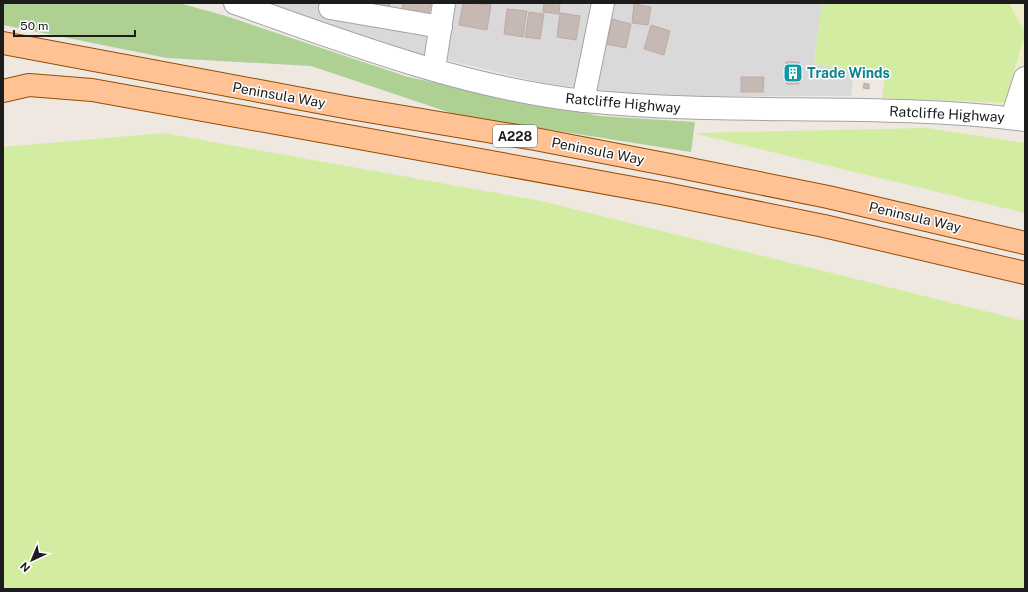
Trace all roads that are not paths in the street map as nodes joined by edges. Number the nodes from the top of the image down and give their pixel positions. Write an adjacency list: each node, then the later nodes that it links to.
1 (235, 3): 7 (street, Ratcliffe Highway)
2 (444, 3): 5 (street)
3 (603, 3): 10 (street)
4 (330, 8): 5 (street)
5 (440, 27): 7 (street)
6 (3, 43): 12 (main road, Peninsula Way / A228)
7 (434, 69): 10 (street, Ratcliffe Highway)
8 (1025, 78): 11 (street)
9 (3, 91): 13 (main road, Peninsula Way / A228)
10 (583, 101): 11 (street, Ratcliffe Highway)
11 (1018, 119)
12 (1025, 243)
13 (1025, 273)

